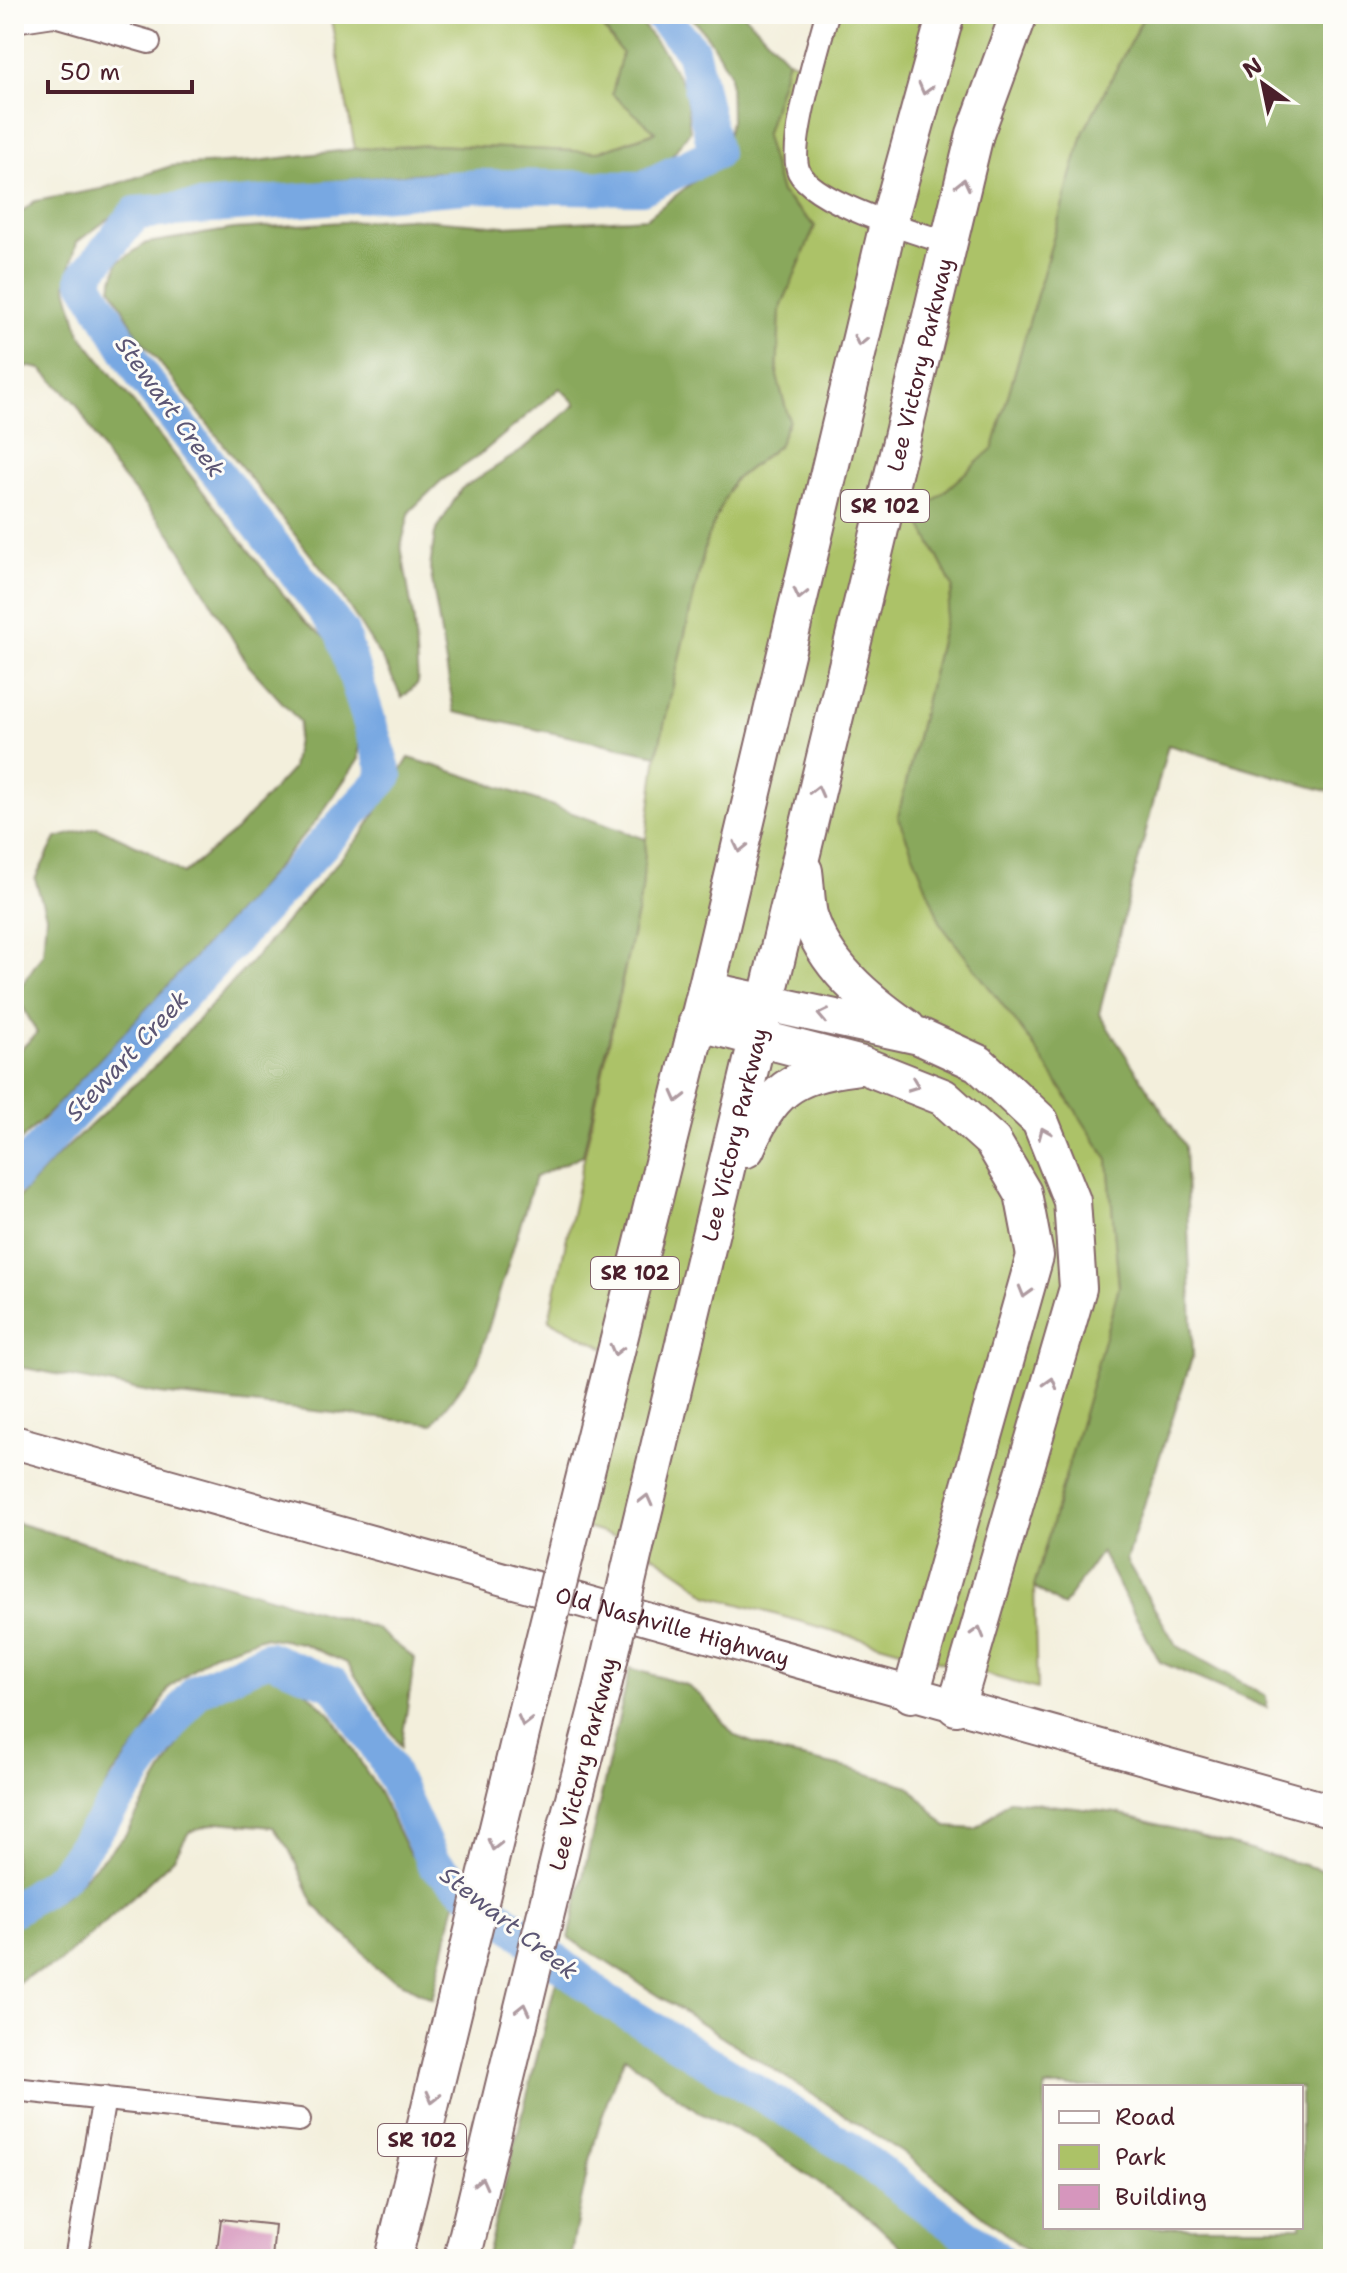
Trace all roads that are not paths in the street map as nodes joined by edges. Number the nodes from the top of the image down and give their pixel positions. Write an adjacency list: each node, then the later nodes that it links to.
1 (827, 14): 6 (street)
2 (946, 14): 6 (main road, SR 102, one-way to 6)
3 (1019, 14): 7 (main road, Lee Victory Parkway / SR 102, one-way to 3)
4 (14, 21): 5 (street)
5 (149, 42)
6 (888, 224): 7 (street); 10 (main road, SR 102, one-way to 10)
7 (949, 243): 8 (main road, Lee Victory Parkway / SR 102, one-way to 7)
8 (802, 852): 9 (main road, Lee Victory Parkway / SR 102); 11 (main road)
9 (765, 1003): 10 (main road); 11 (main road, one-way to 9); 12 (main road, Lee Victory Parkway / SR 102)
10 (702, 1006): 12 (main road); 23 (main road, SR 102, one-way to 23, bridge)
11 (919, 1036): 17 (main road, one-way to 11)
12 (759, 1038): 13 (main road); 14 (main road, Lee Victory Parkway / SR 102)
13 (862, 1065): 14 (main road); 16 (main road, one-way to 16)
14 (677, 1371): 24 (main road, Lee Victory Parkway / SR 102, one-way to 14, bridge)
15 (14, 1442): 16 (main road, Old Nashville Highway)
16 (911, 1694): 17 (main road, Old Nashville Highway)
17 (956, 1707): 18 (main road, Old Nashville Highway)
18 (1333, 1811)
19 (14, 2089): 20 (street)
20 (104, 2098): 21 (street); 22 (street)
21 (299, 2120)
22 (76, 2259)
23 (393, 2259)
24 (462, 2259)

